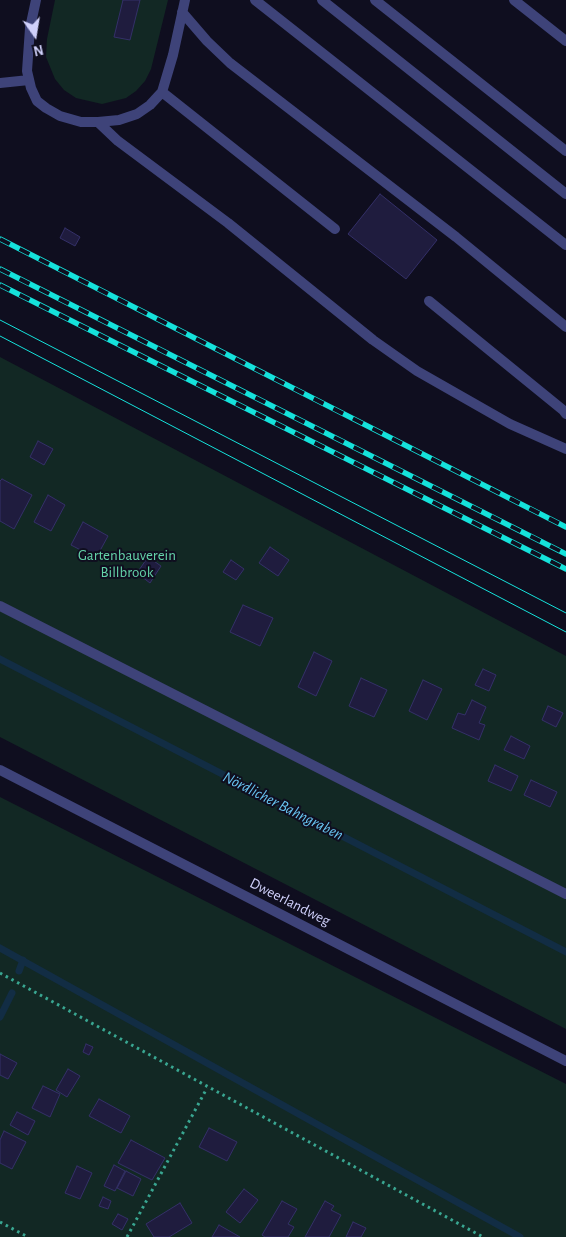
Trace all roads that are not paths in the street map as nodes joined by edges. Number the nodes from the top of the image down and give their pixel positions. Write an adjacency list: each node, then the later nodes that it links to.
1 (36, 0): 9 (street)
2 (185, 0): 7 (street)
3 (255, 0): 16 (street)
4 (322, 0): 14 (street)
5 (375, 0): 13 (street)
6 (514, 0): 8 (street)
7 (182, 12): 11 (street); 18 (street)
8 (566, 42)
9 (29, 80): 10 (street); 12 (street)
10 (0, 83)
11 (162, 92): 12 (street); 15 (street)
12 (98, 122): 20 (street)
13 (566, 151)
14 (566, 194)
15 (335, 230)
16 (566, 245)
17 (429, 301): 19 (street)
18 (566, 327)
19 (566, 414)
20 (566, 449)
21 (0, 606): 23 (street)
22 (0, 770): 24 (street, Dweerlandweg)
23 (566, 894)
24 (566, 1061)

